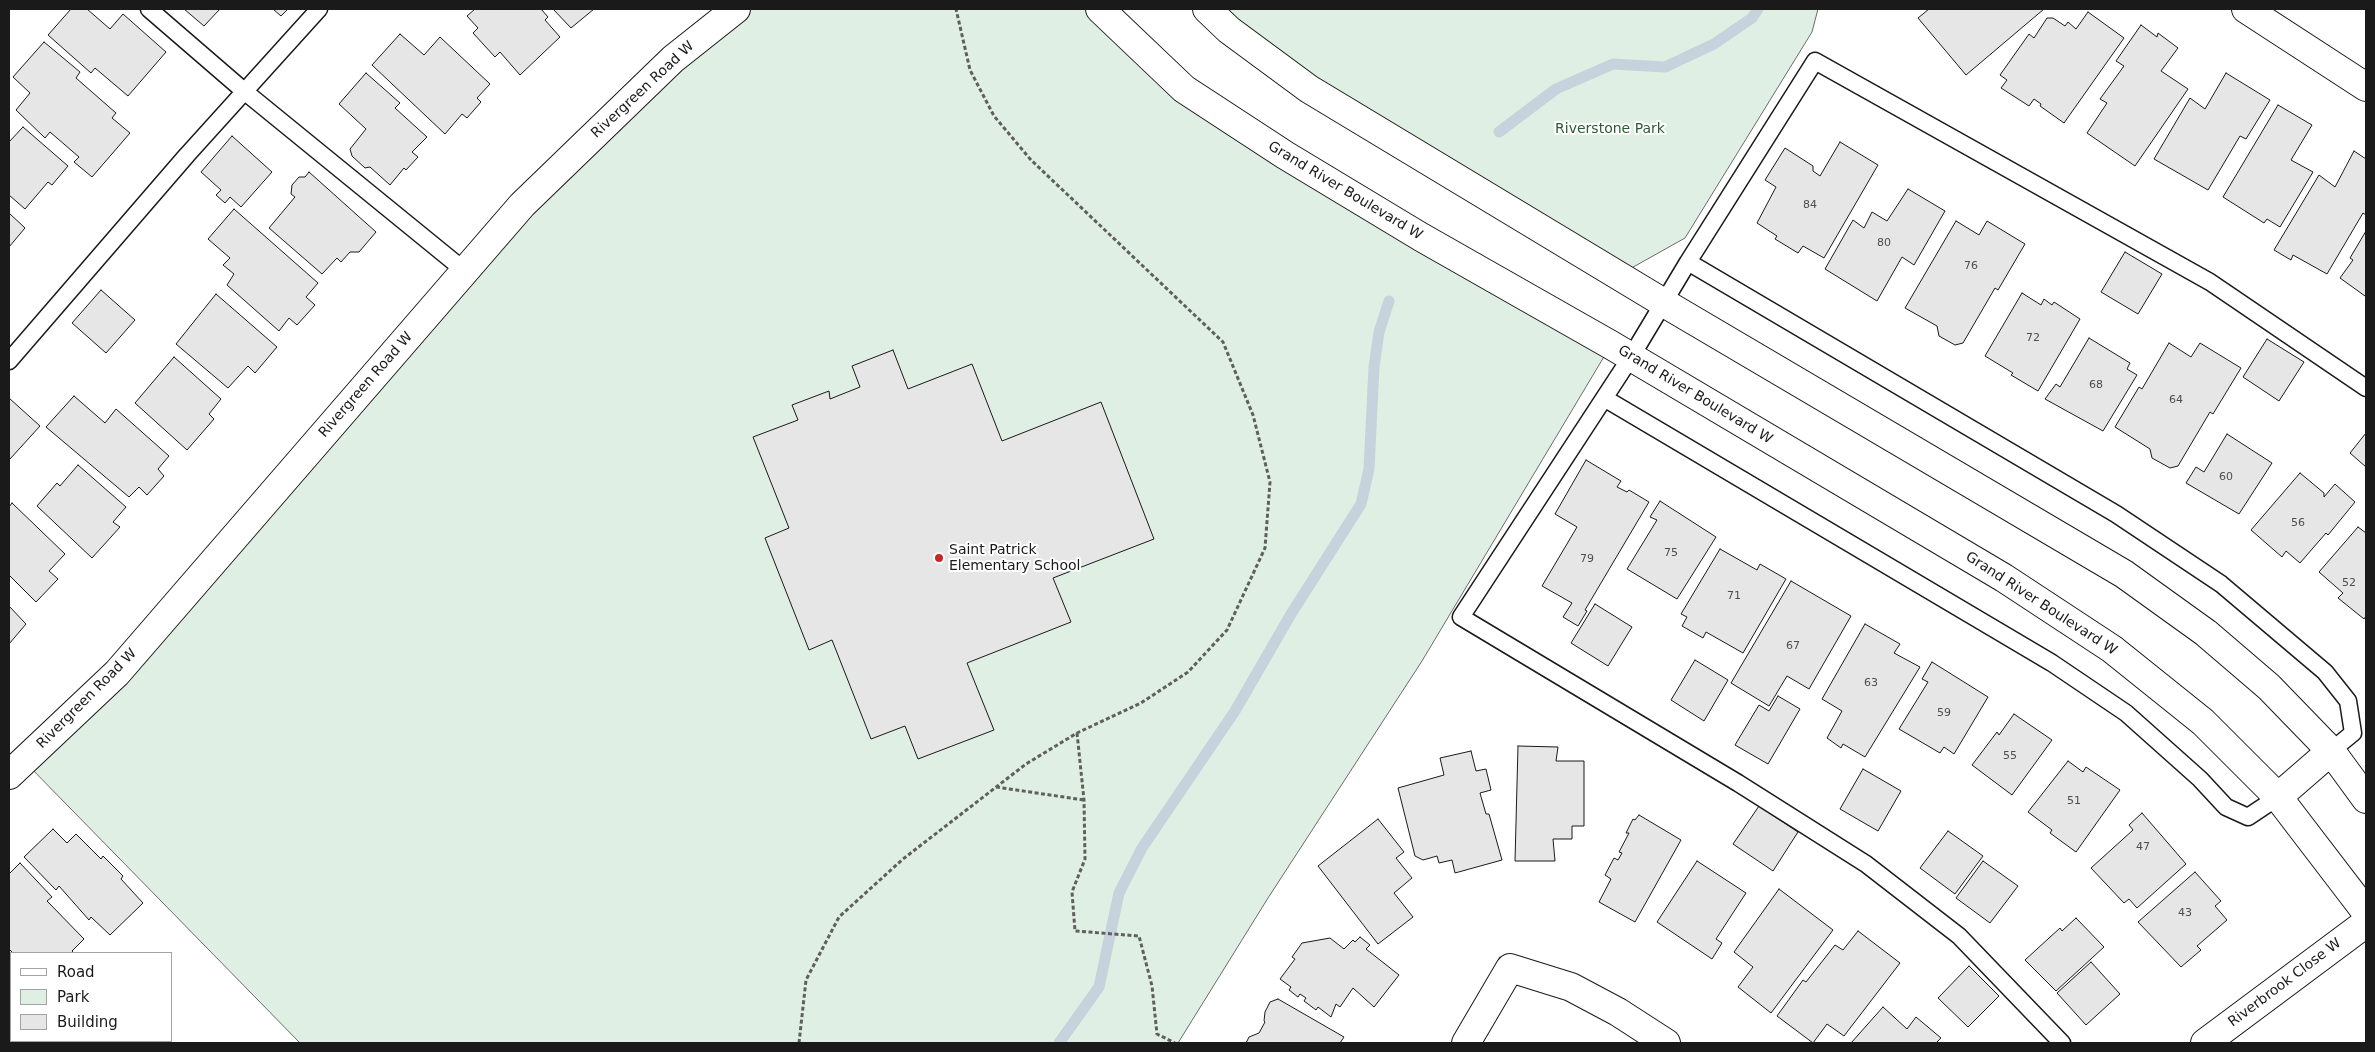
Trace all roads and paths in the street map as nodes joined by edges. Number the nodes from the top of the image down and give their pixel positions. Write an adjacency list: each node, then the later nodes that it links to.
1 (149, 9): 9 (lane)
2 (319, 9): 9 (lane)
3 (736, 9): 11 (street, Rivergreen Road W)
4 (956, 9): 17 (path)
5 (1100, 9): 13 (street, Grand River Boulevard W)
6 (1207, 9): 12 (street)
7 (2246, 9): 8 (street)
8 (2366, 87)
9 (244, 91): 11 (lane); 14 (lane)
10 (1688, 262): 12 (lane); 15 (lane); 18 (lane)
11 (465, 271): 19 (street, Rivergreen Road W)
12 (1664, 303): 13 (lane); 18 (street)
13 (1631, 357): 16 (lane); 21 (street, Grand River Boulevard W)
14 (9, 360)
15 (2366, 388)
16 (1604, 398): 21 (lane); 30 (lane)
17 (1077, 733): 20 (path); 23 (path)
18 (2331, 751): 21 (street); 22 (street)
19 (9, 775)
20 (996, 787): 23 (path); 26 (path)
21 (2278, 797): 24 (street, Grand River Boulevard W)
22 (2366, 798)
23 (1084, 800): 27 (path)
24 (2366, 912)
25 (2366, 923): 31 (street, Riverbrook Close W)
26 (799, 1043)
27 (1176, 1043)
28 (1466, 1043): 29 (street)
29 (1666, 1043)
30 (2062, 1043)
31 (2205, 1043)

